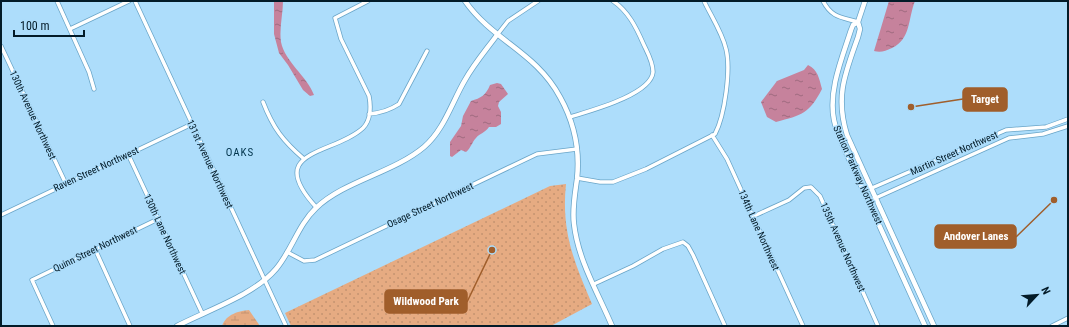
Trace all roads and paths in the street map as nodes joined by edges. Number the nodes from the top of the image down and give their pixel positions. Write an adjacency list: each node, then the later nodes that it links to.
1 (58, 1): 12 (street)
2 (129, 1): 12 (street)
3 (135, 1): 21 (street, 131st Avenue Northwest)
4 (368, 1): 18 (street)
5 (465, 1): 13 (street)
6 (538, 1): 13 (street)
7 (613, 1): 19 (street)
8 (704, 1): 23 (street)
9 (823, 1): 11 (street)
10 (865, 1): 11 (street, Station Parkway Northwest)
11 (858, 22): 24 (street, Station Parkway Northwest); 26 (street, Station Parkway Northwest)
12 (70, 29): 16 (street)
13 (497, 35): 19 (street); 35 (street)
14 (1, 46): 30 (street, 130th Avenue Northwest)
15 (427, 51): 18 (street)
16 (94, 89)
17 (263, 102): 28 (street)
18 (369, 114): 28 (street)
19 (570, 117): 25 (street)
20 (1068, 119): 31 (street, Martin Street Northwest)
21 (192, 124): 27 (street, Raven Street Northwest); 41 (street, 131st Avenue Northwest)
22 (1068, 126): 33 (street, Martin Street Northwest)
23 (712, 135): 29 (street); 37 (street, 134th Lane Northwest)
24 (852, 146): 26 (street); 31 (street, Station Parkway Northwest)
25 (577, 149): 29 (street); 40 (street, Osage Street Northwest)
26 (845, 150): 32 (street, Station Parkway Northwest)
27 (128, 154): 30 (street, Raven Street Northwest); 38 (street, 130th Lane Northwest)
28 (304, 159): 35 (street)
29 (577, 178): 42 (street)
30 (66, 184): 36 (street, Raven Street Northwest)
31 (872, 189): 32 (street, Martin Street Northwest); 33 (street, Station Parkway Northwest)
32 (865, 191): 34 (street, Station Parkway Northwest)
33 (876, 198): 34 (street, Martin Street Northwest); 54 (street, Station Parkway Northwest)
34 (869, 201): 53 (street, Station Parkway Northwest)
35 (316, 207): 40 (street)
36 (1, 215)
37 (754, 216): 51 (street, 134th Lane Northwest); 52 (street, 135th Avenue Northwest)
38 (158, 219): 39 (street, Quinn Street Northwest); 43 (street, 130th Lane Northwest)
39 (95, 249): 45 (street, Quinn Street Northwest); 46 (street)
40 (287, 252): 41 (street)
41 (264, 280): 43 (street); 48 (street, 131st Avenue Northwest)
42 (594, 284): 49 (street); 50 (street)
43 (202, 313): 47 (street)
44 (1068, 318): 55 (street)
45 (53, 326)
46 (130, 326)
47 (177, 326)
48 (286, 326)
49 (612, 326)
50 (725, 326)
51 (803, 326)
52 (878, 326)
53 (925, 326)
54 (934, 326)
55 (1052, 326)

